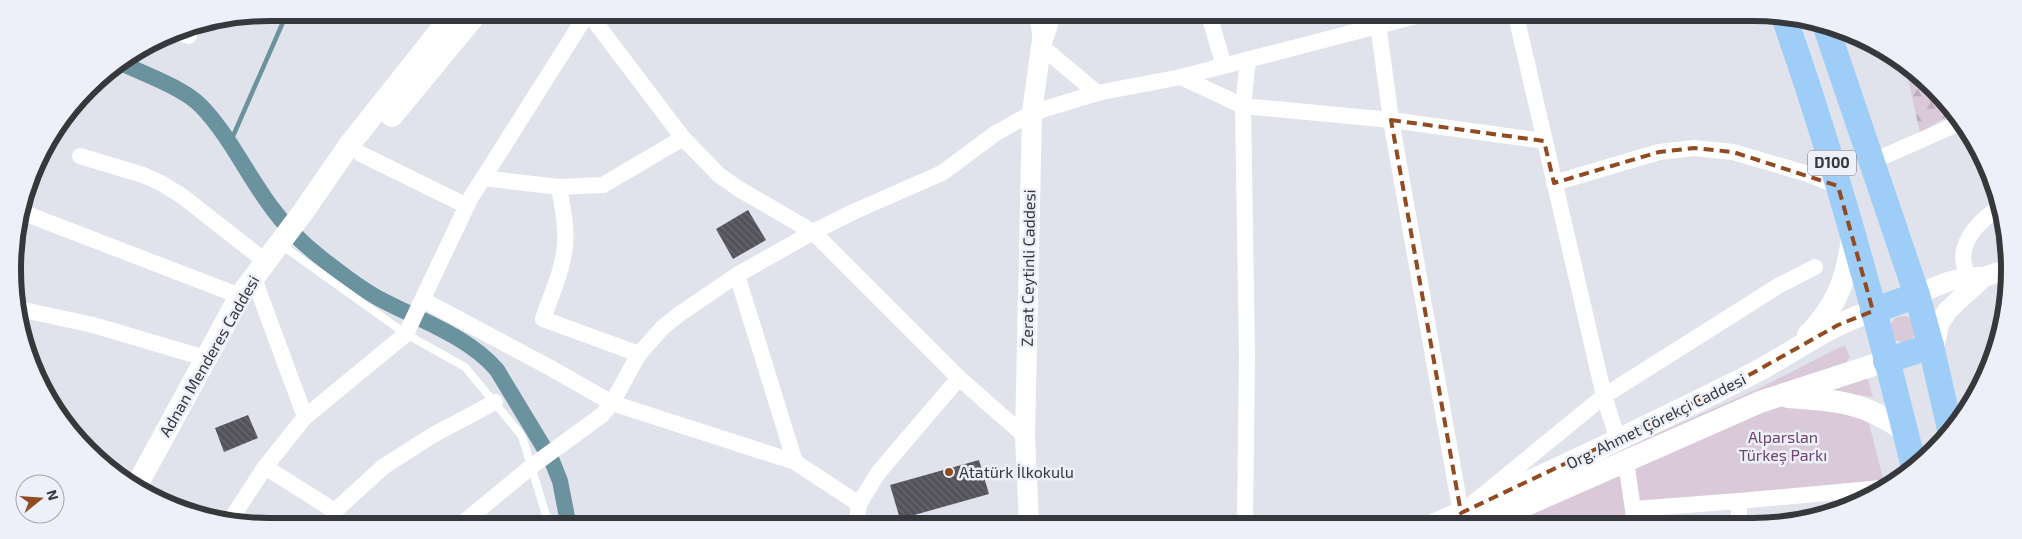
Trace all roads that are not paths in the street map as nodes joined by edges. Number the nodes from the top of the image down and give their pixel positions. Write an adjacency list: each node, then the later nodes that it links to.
1 (448, 21): 31 (main road, Adnan Menderes Caddesi)
2 (469, 21): 23 (main road, Adnan Menderes Caddesi)
3 (584, 21): 26 (street)
4 (593, 21): 21 (street)
5 (1039, 21): 12 (street)
6 (1049, 21): 12 (street, Zerat Ceytinli Caddesi)
7 (1210, 21): 14 (street)
8 (1379, 21): 13 (street); 19 (street)
9 (1517, 21): 22 (street)
10 (1786, 23): 28 (highway, D100)
11 (1828, 33): 25 (highway, D100)
12 (1041, 46): 16 (street); 18 (street, Zerat Ceytinli Caddesi)
13 (1248, 60): 14 (street); 17 (street)
14 (1224, 66): 15 (street)
15 (1181, 77): 16 (street); 17 (street)
16 (1097, 93): 18 (street)
17 (1243, 106): 19 (street); 80 (street)
18 (1032, 113): 34 (street); 61 (street, Zerat Ceytinli Caddesi)
19 (1392, 120): 22 (street); 72 (street)
20 (1954, 125): 25 (street)
21 (683, 138): 29 (street); 34 (street)
22 (1544, 141): 27 (street)
23 (361, 154): 30 (street); 31 (main road, Adnan Menderes Caddesi)
24 (80, 156): 38 (street)
25 (1871, 162): 43 (highway, D100)
26 (483, 178): 29 (street); 30 (street)
27 (1554, 183): 28 (street); 54 (street)
28 (1838, 186): 35 (highway, D100)
29 (559, 187): 49 (street)
30 (467, 206): 44 (street)
31 (303, 212): 36 (main road, Adnan Menderes Caddesi)
32 (1994, 212): 41 (street)
33 (28, 214): 42 (street)
34 (813, 232): 40 (street); 53 (street)
35 (1852, 238): 46 (highway, D100); 52 (main road)
36 (278, 243): 38 (main road, Adnan Menderes Caddesi); 47 (lane)
37 (1815, 267): 54 (street)
38 (259, 269): 42 (main road, Adnan Menderes Caddesi); 58 (street)
39 (2001, 271): 41 (street)
40 (737, 275): 49 (street); 65 (street)
41 (1976, 277): 43 (street); 48 (street)
42 (240, 296): 50 (main road, Adnan Menderes Caddesi)
43 (1917, 296): 46 (highway); 48 (highway, D100)
44 (423, 300): 47 (street); 57 (street)
45 (25, 310): 50 (street)
46 (1873, 311): 51 (highway, D100); 52 (main road, Org. Ahmet Çörekçi Caddesi)
47 (406, 334): 56 (lane); 58 (street)
48 (1931, 346): 51 (highway); 59 (highway, D100)
49 (639, 354): 57 (street)
50 (205, 358): 68 (main road, Adnan Menderes Caddesi)
51 (1886, 361): 55 (main road, Org. Ahmet Çörekçi Caddesi); 60 (highway, D100)
52 (1774, 363): 62 (main road, Org. Ahmet Çörekçi Caddesi)
53 (959, 378): 61 (street); 71 (street)
54 (1604, 396): 62 (street); 72 (street)
55 (1777, 396): 60 (main road, Org. Ahmet Çörekçi Caddesi); 64 (main road, Org. Ahmet Çörekçi Caddesi)
56 (495, 402): 66 (lane); 74 (street)
57 (612, 403): 65 (street); 66 (street)
58 (305, 417): 67 (street)
59 (1948, 422)
60 (1905, 431): 63 (highway, D100)
61 (1025, 436): 79 (street, Zerat Ceytinli Caddesi)
62 (1618, 440): 72 (main road, Org. Ahmet Çörekçi Caddesi)
63 (1912, 459)
64 (1626, 461): 75 (street); 82 (main road, Org. Ahmet Çörekçi Caddesi)
65 (795, 462): 71 (street)
66 (537, 463): 76 (street); 77 (lane)
67 (265, 467): 73 (street); 74 (street)
68 (140, 481)
69 (1867, 489): 70 (street)
70 (1739, 501): 75 (street); 83 (street)
71 (859, 504): 78 (street)
72 (1461, 512): 81 (main road, Org. Ahmet Çörekçi Caddesi)
73 (233, 515)
74 (333, 516)
75 (1634, 516)
76 (469, 518)
77 (547, 518)
78 (858, 518)
79 (1029, 518)
80 (1245, 518)
81 (1448, 518)
82 (1497, 518)
83 (1739, 518)

